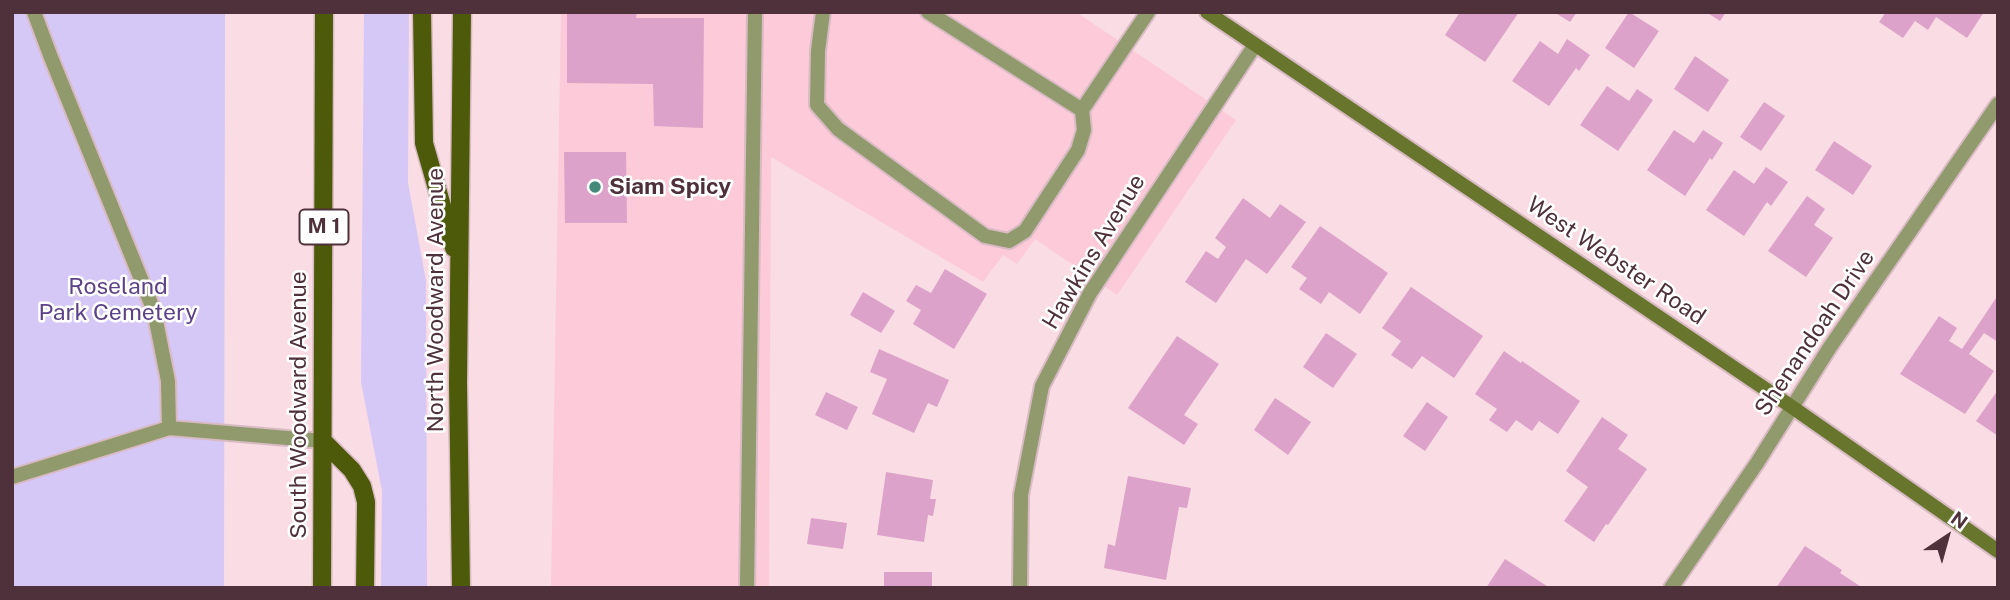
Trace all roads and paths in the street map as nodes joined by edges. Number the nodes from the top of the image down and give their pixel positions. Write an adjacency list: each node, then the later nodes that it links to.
1 (34, 12): 15 (street)
2 (324, 12): 16 (main road, South Woodward Avenue / M 1)
3 (422, 12): 13 (main road)
4 (462, 12): 13 (main road, North Woodward Avenue)
5 (755, 12): 22 (street)
6 (823, 12): 12 (street)
7 (928, 12): 12 (street)
8 (1148, 12): 12 (street)
9 (1207, 12): 10 (street, West Webster Road)
10 (1255, 45): 14 (street, West Webster Road); 23 (street, Hawkins Avenue)
11 (1998, 104): 14 (street, Shenandoah Drive)
12 (1082, 110)
13 (459, 264): 21 (main road, North Woodward Avenue)
14 (1792, 407): 18 (street, West Webster Road); 24 (street, Shenandoah Drive)
15 (169, 428): 16 (street); 17 (street)
16 (323, 441): 19 (main road, South Woodward Avenue / M 1); 20 (main road)
17 (12, 477)
18 (1998, 551)
19 (322, 588)
20 (366, 588)
21 (461, 588)
22 (747, 588)
23 (1020, 588)
24 (1671, 588)

